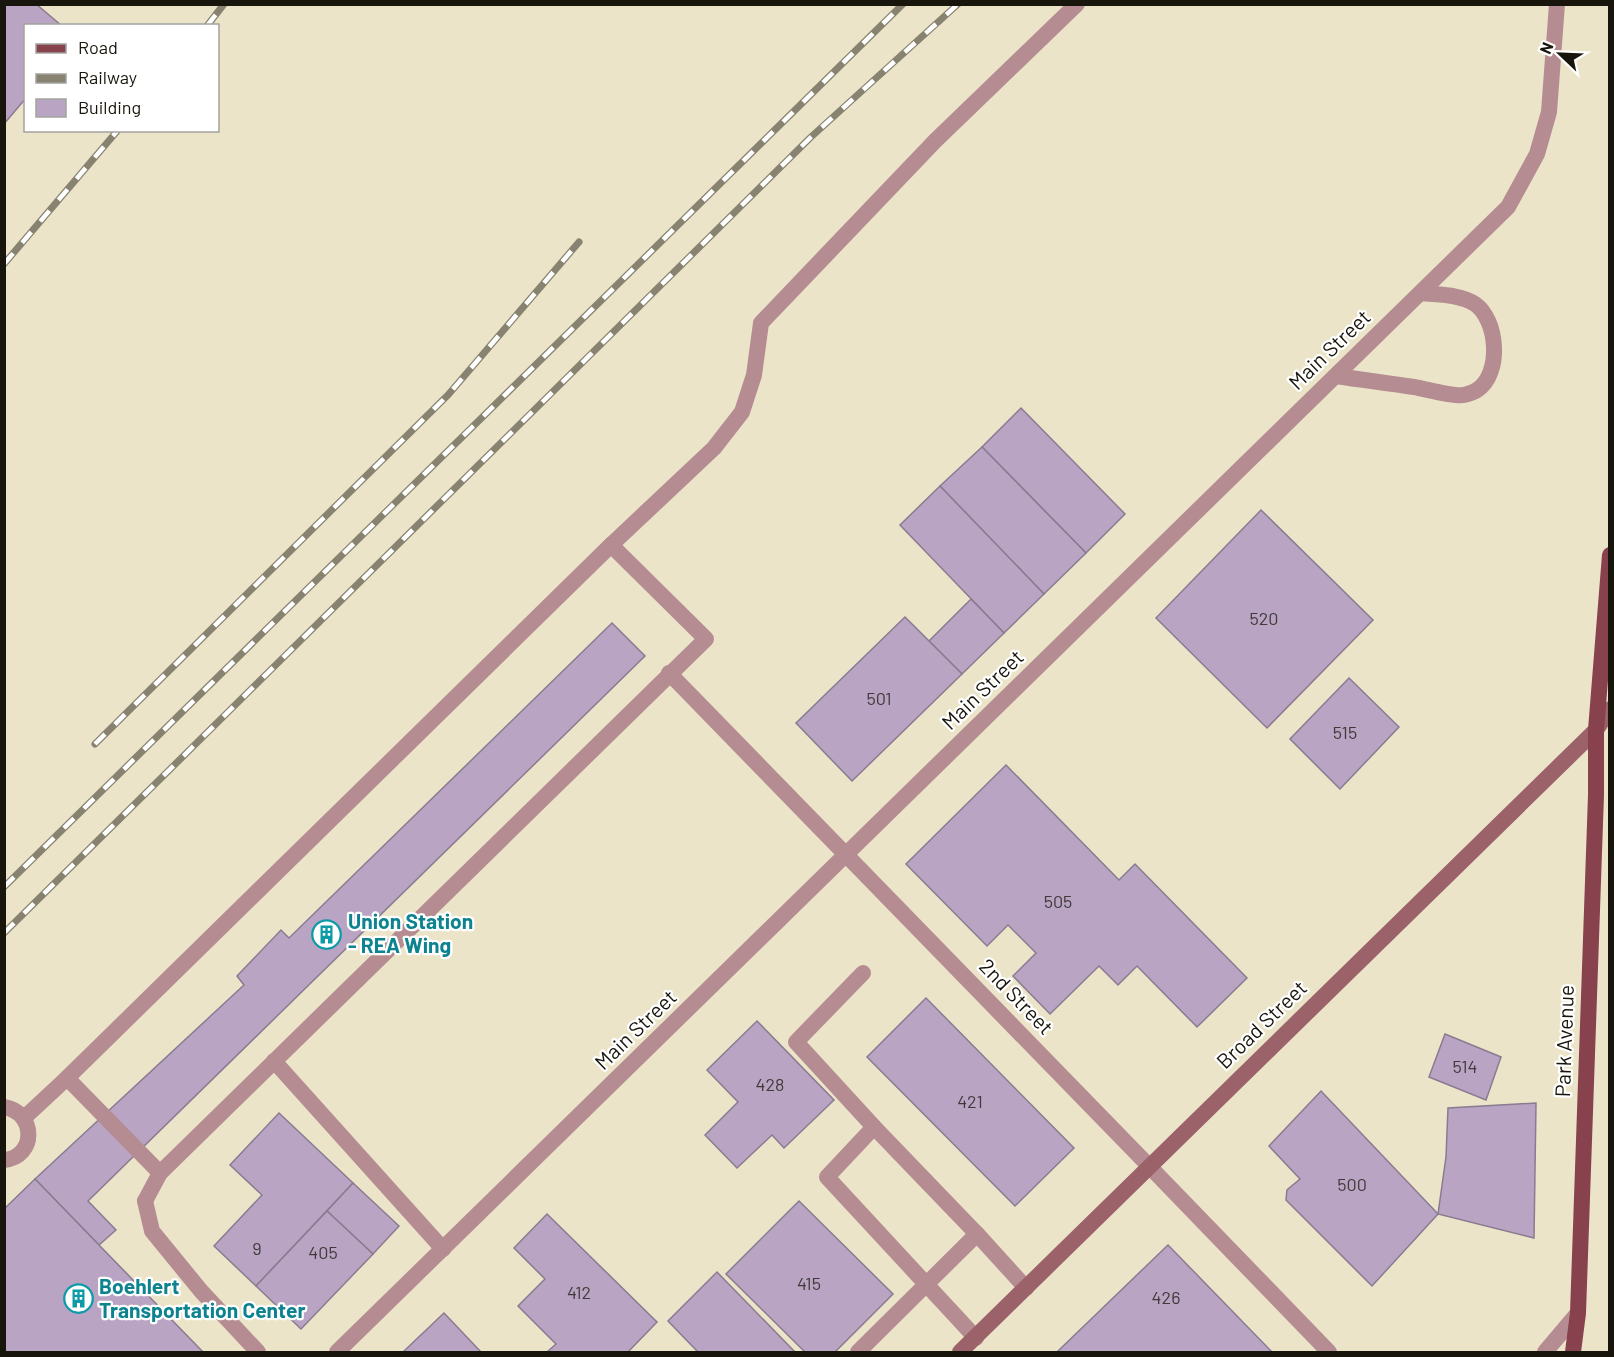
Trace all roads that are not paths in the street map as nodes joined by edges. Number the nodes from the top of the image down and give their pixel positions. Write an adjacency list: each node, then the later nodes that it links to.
1 (1077, 4): 5 (street)
2 (1557, 4): 3 (street, Main Street)
3 (1421, 293): 4 (street, Main Street); 4 (street)
4 (1336, 376): 10 (street, Main Street)
5 (611, 545): 7 (street); 13 (street)
6 (1610, 555): 9 (main road, Park Avenue)
7 (669, 673): 10 (street, 2nd Street); 12 (street)
8 (1610, 709): 9 (main road, Broad Street)
9 (1603, 727): 18 (main road, Broad Street); 24 (main road, Park Avenue)
10 (846, 855): 18 (street, 2nd Street); 21 (street, Main Street)
11 (863, 973): 16 (street)
12 (274, 1060): 19 (street); 21 (street)
13 (67, 1078): 15 (street); 19 (street)
14 (4, 1107): 15 (street)
15 (24, 1118): 17 (street)
16 (874, 1127): 20 (street); 22 (street)
17 (4, 1160)
18 (1150, 1167): 23 (main road, Broad Street); 30 (street, 2nd Street)
19 (160, 1173): 26 (street)
20 (977, 1234): 22 (street); 23 (street)
21 (444, 1249): 27 (street, Main Street)
22 (926, 1284): 25 (street); 28 (street)
23 (1026, 1288): 25 (main road, Broad Street)
24 (1578, 1313): 31 (street); 32 (main road, Park Avenue)
25 (976, 1338): 29 (main road, Broad Street)
26 (258, 1353)
27 (338, 1353)
28 (858, 1353)
29 (960, 1353)
30 (1329, 1353)
31 (1545, 1353)
32 (1573, 1353)

